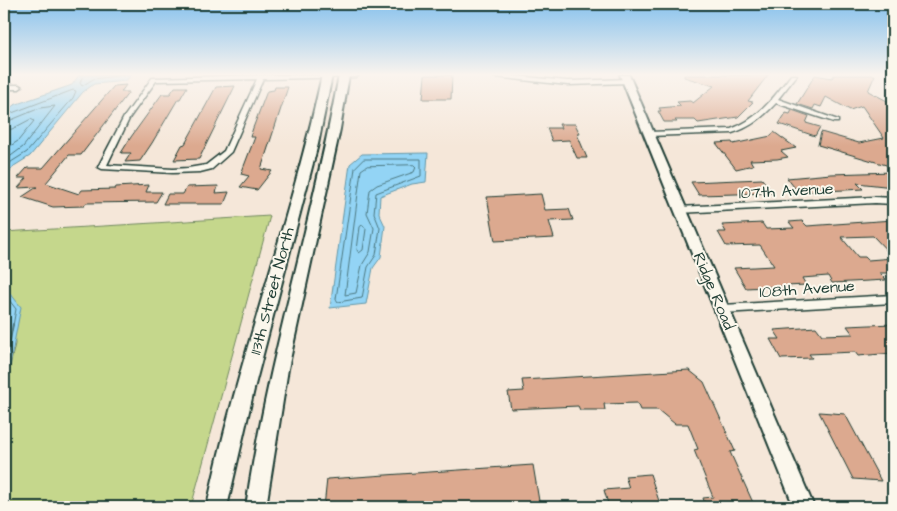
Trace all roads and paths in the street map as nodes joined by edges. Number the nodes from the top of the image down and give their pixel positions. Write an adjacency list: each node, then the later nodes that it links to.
1 (140, 99): 2 (street)
2 (251, 99)
3 (331, 99): 13 (main road, 113th Street North)
4 (338, 99): 14 (main road, 113th Street North)
5 (634, 99): 8 (main road, Ridge Road)
6 (774, 100): 7 (street); 8 (street)
7 (836, 121)
8 (649, 134): 10 (main road, Ridge Road)
9 (893, 201): 10 (street, 107th Avenue)
10 (679, 210): 12 (main road, Ridge Road)
11 (893, 298): 12 (street, 108th Avenue)
12 (723, 309): 15 (main road, Ridge Road)
13 (217, 507)
14 (256, 507)
15 (804, 507)

